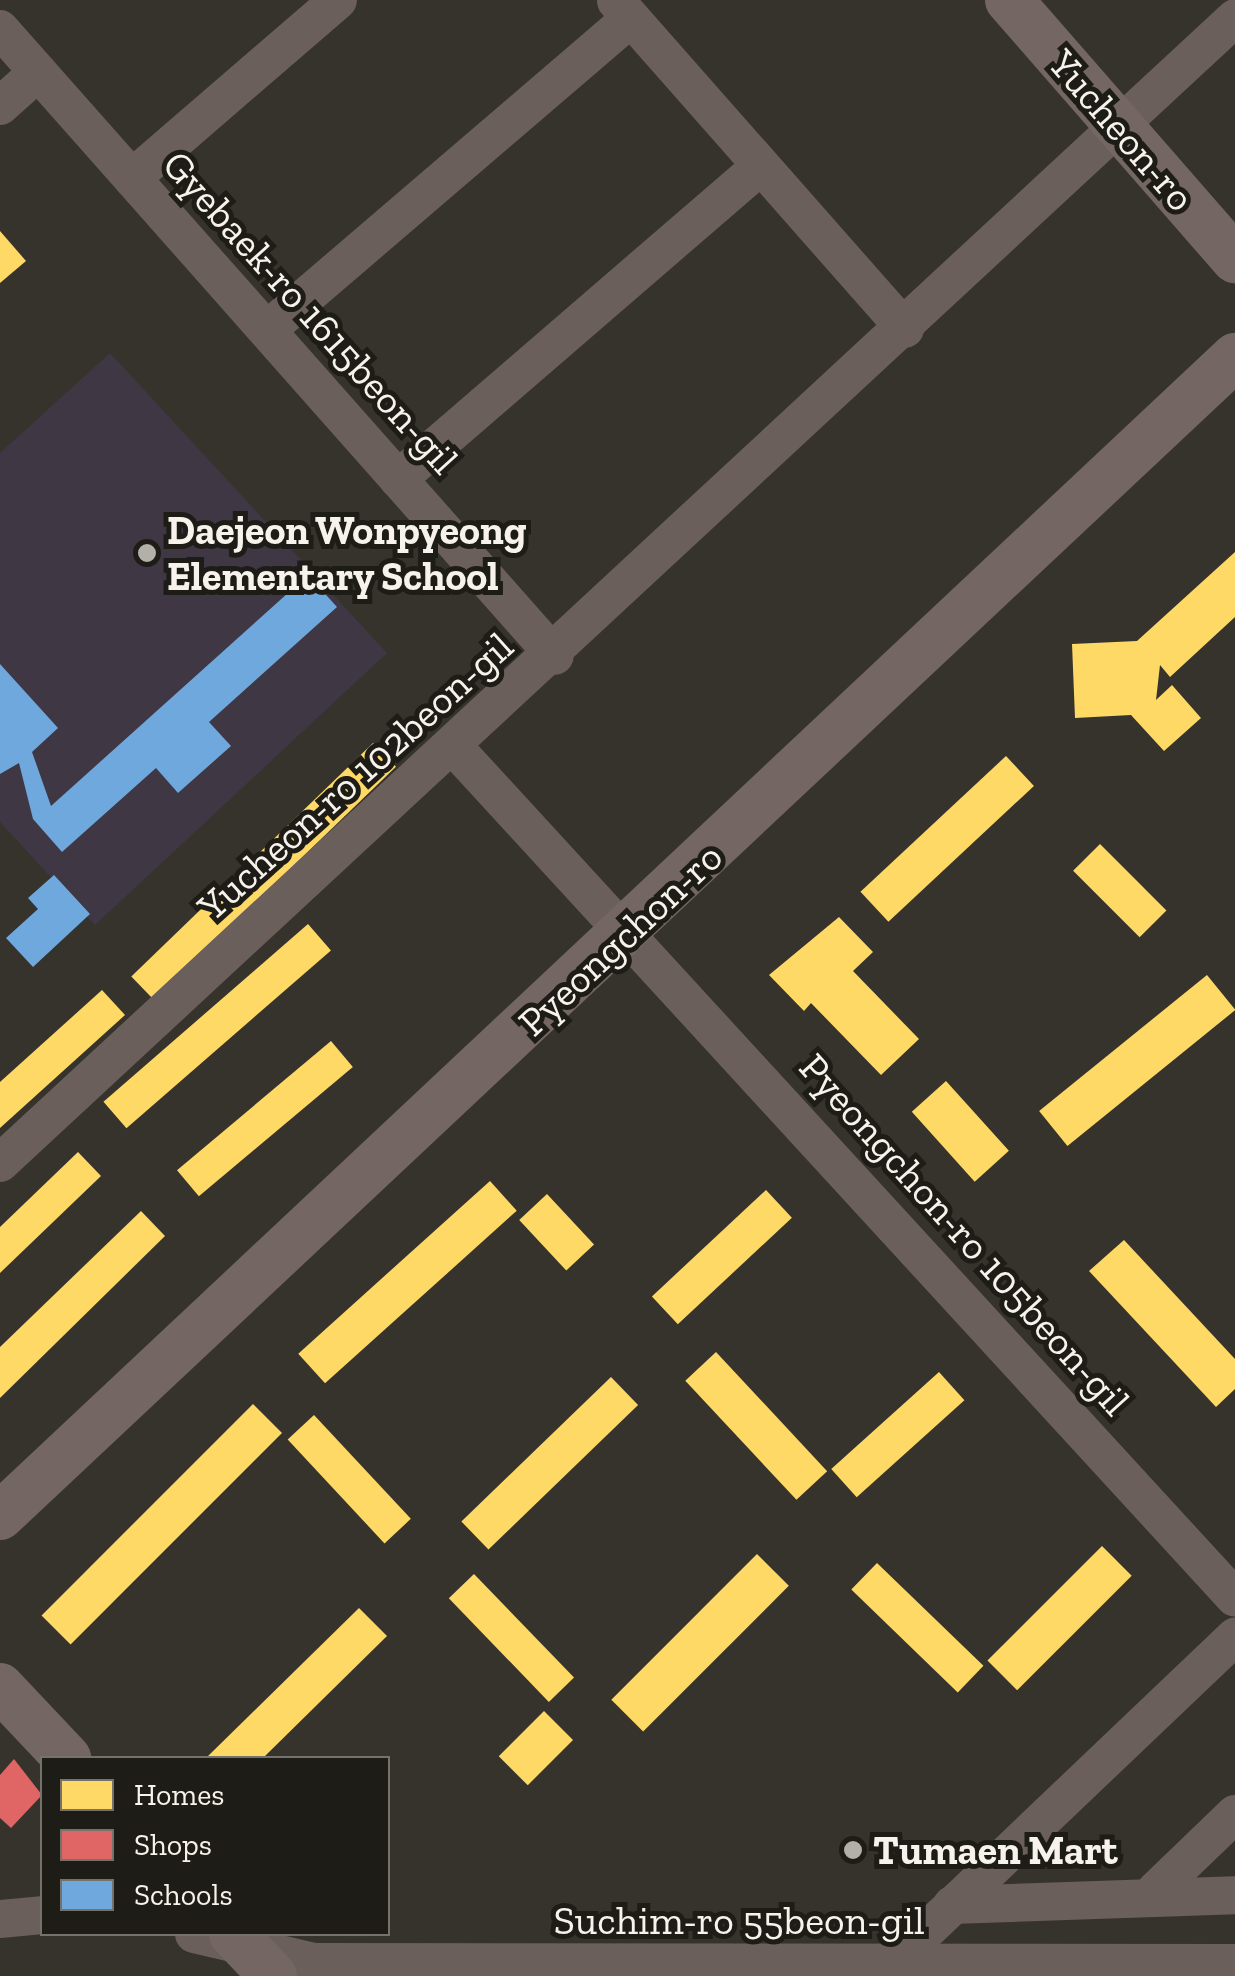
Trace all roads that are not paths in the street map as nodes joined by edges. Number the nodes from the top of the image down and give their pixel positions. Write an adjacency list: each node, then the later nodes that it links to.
1 (338, 0): 10 (street)
2 (1010, 0): 8 (main road, Yucheon-ro)
3 (623, 9): 9 (street); 13 (street)
4 (1235, 18): 8 (street, Yucheon-ro 102beon-gil)
5 (0, 28): 6 (street, Gyebaek-ro 1615beon-gil)
6 (38, 72): 7 (street); 10 (street, Gyebaek-ro 1615beon-gil)
7 (0, 106)
8 (1121, 127): 11 (main road, Yucheon-ro); 12 (street, Yucheon-ro 102beon-gil)
9 (761, 166): 12 (street); 15 (street)
10 (132, 178): 13 (street, Gyebaek-ro 1615beon-gil)
11 (1235, 259)
12 (905, 329): 16 (street, Yucheon-ro 102beon-gil)
13 (267, 330): 15 (street, Gyebaek-ro 1615beon-gil)
14 (1235, 357): 18 (main road, Pyeongchon-ro)
15 (398, 479): 16 (street, Gyebaek-ro 1615beon-gil)
16 (555, 656): 17 (street, Yucheon-ro 102beon-gil)
17 (454, 746): 18 (street, Pyeongchon-ro 105beon-gil); 19 (street, Yucheon-ro 102beon-gil)
18 (629, 931): 20 (main road, Pyeongchon-ro); 21 (street, Pyeongchon-ro 105beon-gil)
19 (0, 1163)
20 (0, 1516)
21 (1235, 1598)
22 (1235, 1637): 28 (street)
23 (0, 1687): 24 (main road)
24 (66, 1756)
25 (1235, 1814): 26 (street)
26 (1155, 1891): 27 (street); 28 (street)
27 (1235, 1895)
28 (952, 1905): 34 (street)
29 (40, 1915): 30 (street)
30 (0, 1919)
31 (200, 1936): 32 (street, Suchim-ro 55beon-gil)
32 (250, 1952): 34 (street, Suchim-ro 55beon-gil)
33 (1235, 1963): 34 (street, Suchim-ro 55beon-gil)
34 (885, 1970)

